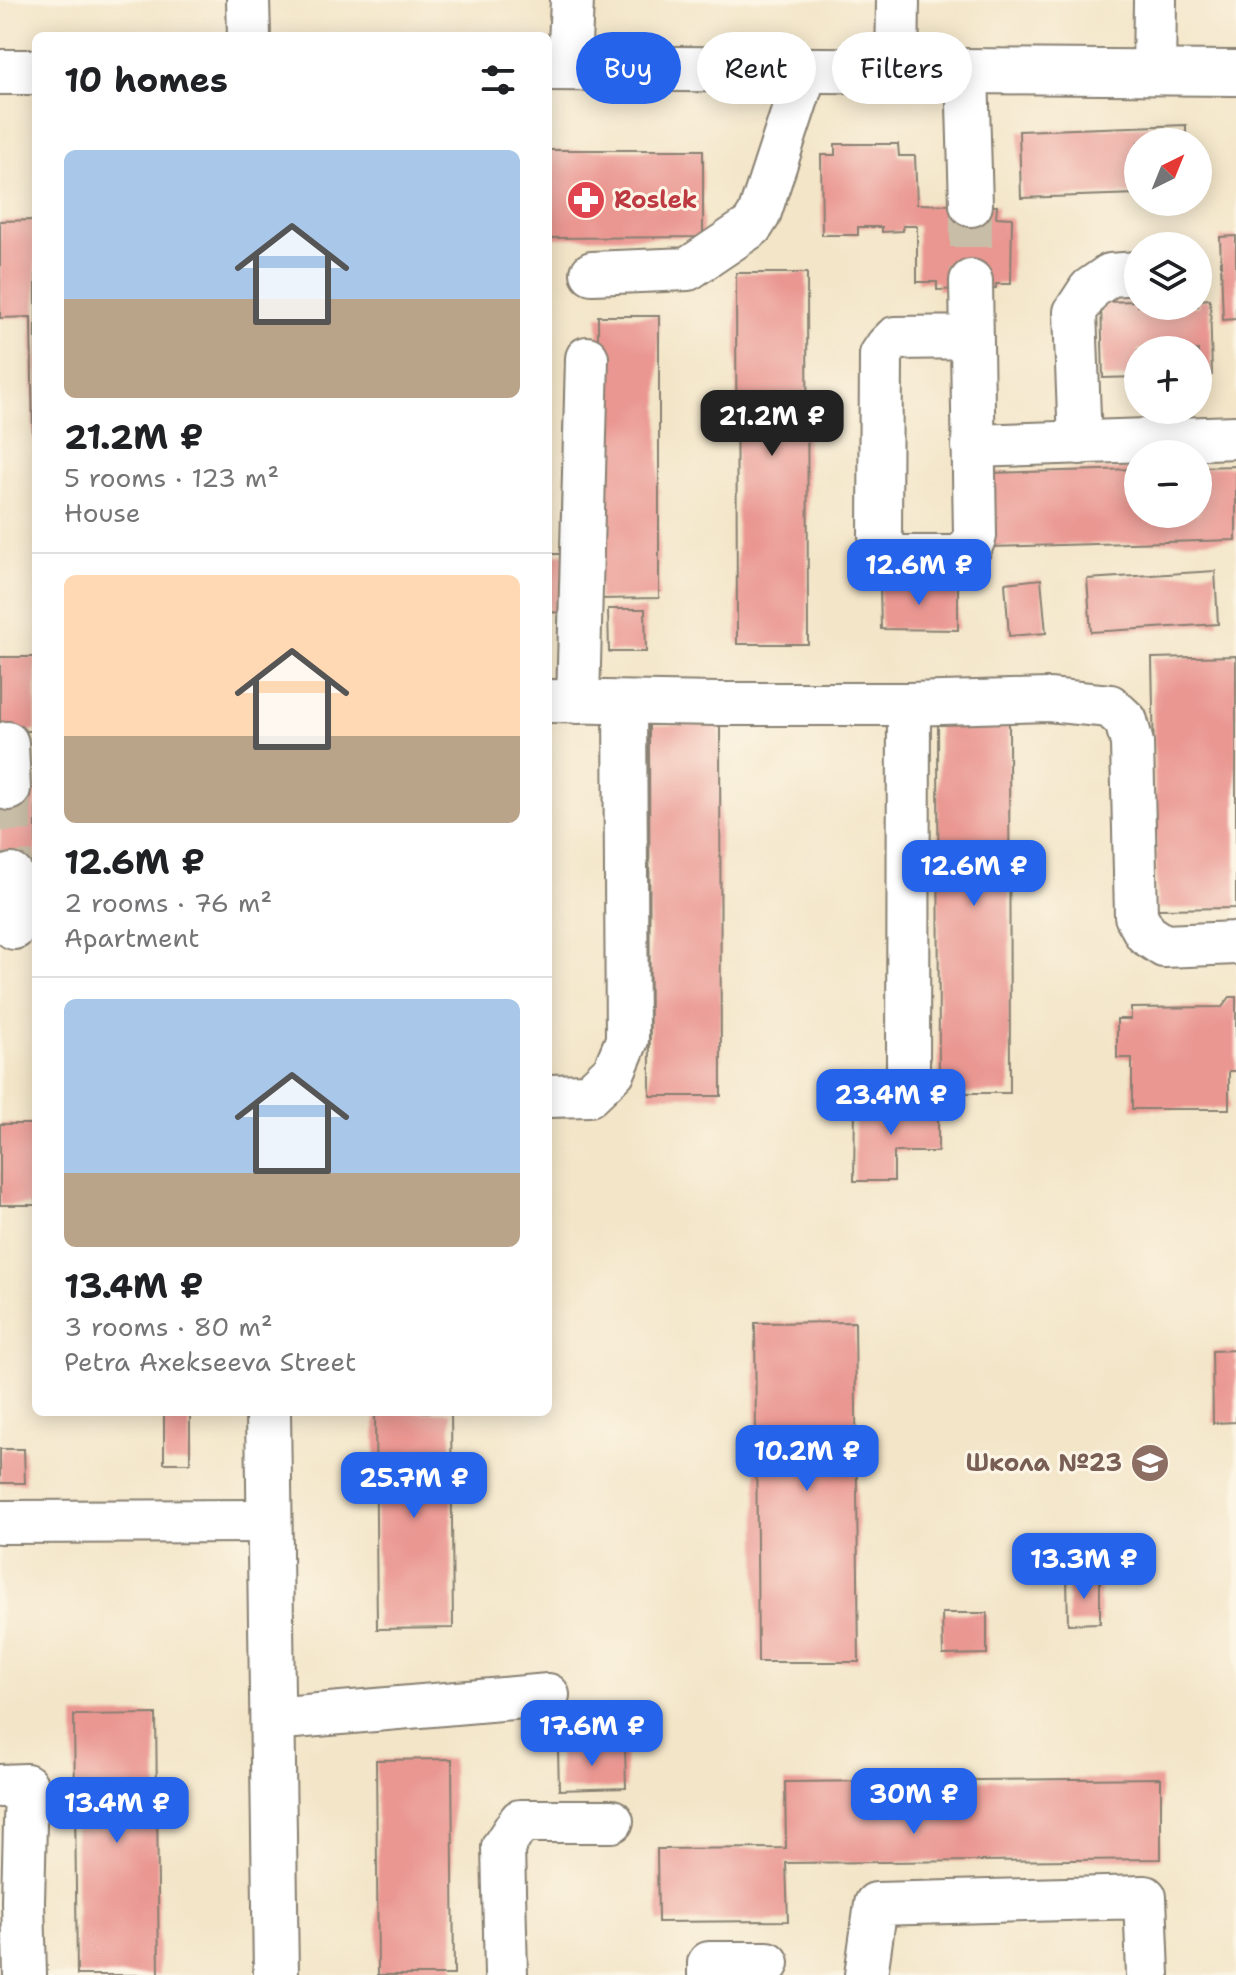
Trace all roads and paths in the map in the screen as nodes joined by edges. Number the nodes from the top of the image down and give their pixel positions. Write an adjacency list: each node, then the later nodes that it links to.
1 (248, 0): 5 (street)
2 (572, 0): 7 (street)
3 (898, 0): 6 (street)
4 (1155, 0): 12 (street)
5 (249, 32)
6 (898, 32)
7 (559, 68): 8 (main road)
8 (697, 70)
9 (0, 72): 10 (main road)
10 (32, 72)
11 (972, 72): 12 (main road)
12 (1154, 73): 13 (main road)
13 (1236, 73)
14 (795, 104): 17 (street)
15 (968, 104): 16 (street)
16 (971, 205)
17 (592, 273)
18 (1124, 274): 23 (street)
19 (971, 281): 20 (street)
20 (972, 337): 24 (street); 24 (street)
21 (587, 358): 25 (street)
22 (1232, 432): 23 (street)
23 (1080, 443): 24 (street)
24 (973, 446)
25 (563, 702): 26 (street)
26 (625, 704): 27 (street); 34 (street)
27 (909, 704): 32 (street); 33 (street)
28 (7, 743): 29 (street)
29 (9, 789)
30 (12, 875): 31 (street)
31 (17, 928)
32 (1236, 943)
33 (908, 1066)
34 (552, 1096)
35 (268, 1416): 36 (main road)
36 (269, 1521): 37 (street); 39 (main road)
37 (0, 1522)
38 (548, 1695): 39 (street)
39 (272, 1719): 45 (main road)
40 (0, 1786): 42 (street)
41 (612, 1821): 46 (street)
42 (12, 1901): 44 (street)
43 (768, 1963): 47 (street)
44 (25, 1975)
45 (276, 1975)
46 (506, 1975)
47 (709, 1975)
48 (866, 1975): 49 (street)
49 (1148, 1975)

